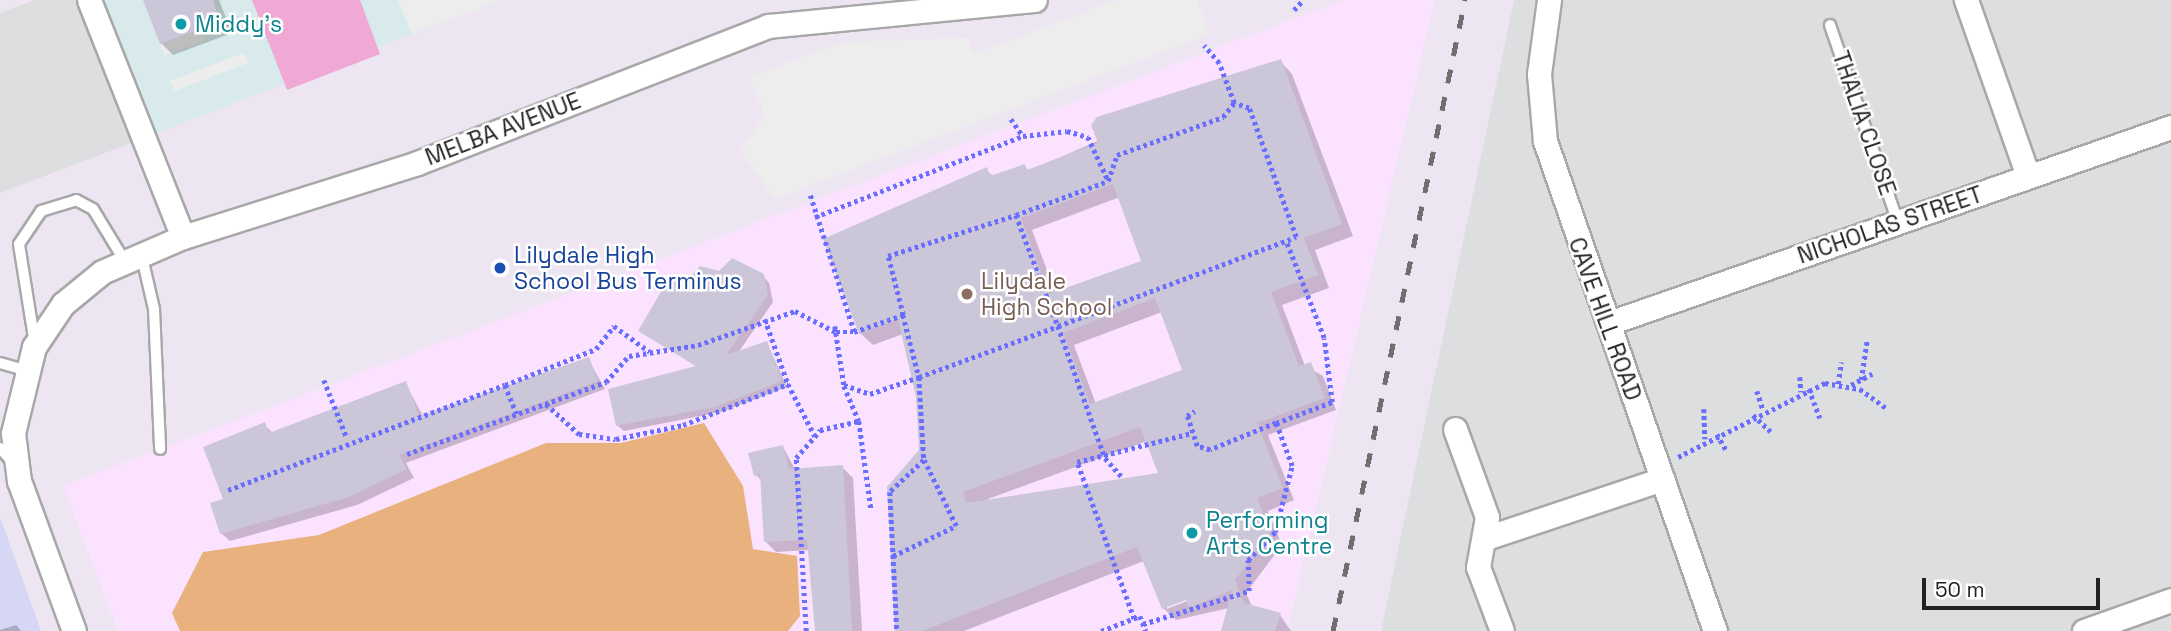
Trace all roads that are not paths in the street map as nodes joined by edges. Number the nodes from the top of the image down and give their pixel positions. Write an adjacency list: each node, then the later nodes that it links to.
1 (89, 0): 10 (street)
2 (1035, 0): 5 (street, MELBA AVENUE)
3 (1549, 0): 12 (street, CAVE HILL ROAD)
4 (1966, 0): 8 (street)
5 (936, 6): 10 (street, MELBA AVENUE)
6 (1830, 25): 9 (lane, THALIA CLOSE)
7 (2171, 127): 8 (street, NICHOLAS STREET)
8 (2028, 176): 9 (street, NICHOLAS STREET)
9 (1898, 222): 12 (street, NICHOLAS STREET)
10 (183, 237): 11 (street, MELBA AVENUE)
11 (133, 256): 13 (street, MELBA AVENUE); 13 (lane); 18 (lane)
12 (1609, 323): 20 (street, CAVE HILL ROAD)
13 (34, 347): 15 (street, MELBA AVENUE)
14 (0, 363): 15 (lane)
15 (24, 370): 19 (street, MELBA AVENUE)
16 (1455, 429): 21 (street)
17 (0, 449): 19 (lane)
18 (160, 449)
19 (17, 467): 23 (street, MELBA AVENUE)
20 (1661, 474): 21 (street); 25 (street, CAVE HILL ROAD)
21 (1486, 538): 24 (street)
22 (2171, 600): 26 (street)
23 (74, 631)
24 (1502, 631)
25 (1715, 631)
26 (2084, 631)

